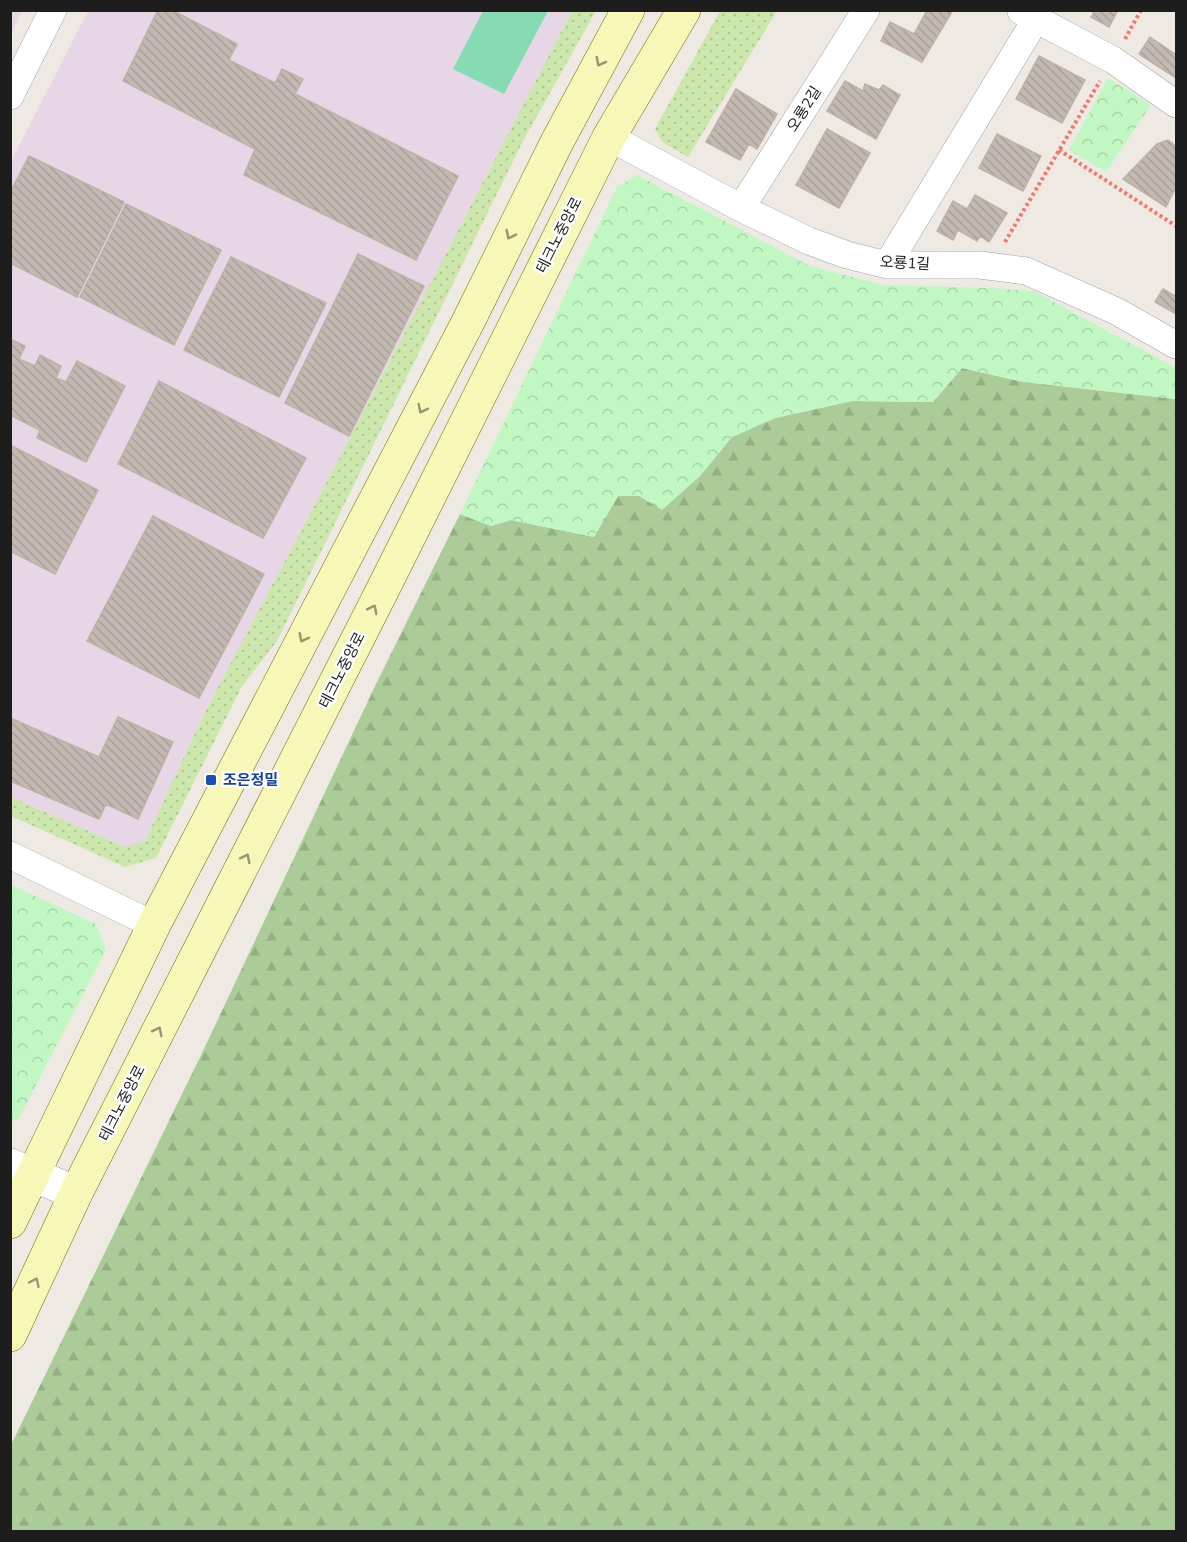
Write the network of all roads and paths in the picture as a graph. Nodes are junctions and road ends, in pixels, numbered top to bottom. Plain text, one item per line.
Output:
1 (53, 10) edge
2 (628, 10) edge
3 (684, 10) edge
4 (866, 10) edge
5 (1028, 15) edge
6 (1113, 60) junction
7 (10, 96) edge
8 (1176, 104) edge
9 (609, 136) junction
10 (1058, 150) junction
11 (741, 208) junction
12 (1176, 226) edge
13 (888, 265) junction
14 (991, 266) junction
15 (1176, 345) edge
16 (10, 855) edge
17 (154, 925) junction
18 (22, 1170) edge
19 (76, 1193) junction
20 (10, 1222) edge
21 (10, 1335) edge

1 - 7 street
2 -> 17 main road
3 - 9 main road, 테크노중앙로
4 - 11 street, 오룡2길
5 - 6 street
5 - 13 street
6 - 8 street
6 - 10 path
9 - 11 street, 오룡1길
19 -> 9 main road, 테크노중앙로
10 - 12 path
10 - 14 path
11 - 13 street, 오룡1길
13 - 14 street, 오룡1길
14 - 15 street, 오룡1길
16 - 17 street
17 - 18 main road
18 - 19 street
18 - 20 main road
21 -> 19 main road, 테크노중앙로

